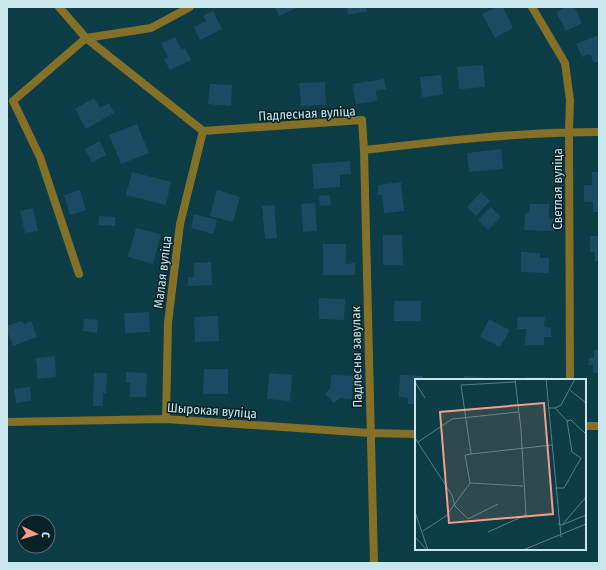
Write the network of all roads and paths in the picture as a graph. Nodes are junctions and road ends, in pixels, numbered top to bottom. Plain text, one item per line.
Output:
1 (59, 7) edge
2 (190, 7) edge
3 (532, 7) edge
4 (86, 38) junction
5 (203, 131) junction
6 (568, 132) junction
7 (599, 132) edge
8 (364, 150) junction
9 (79, 274) dead end
10 (570, 379) edge
11 (166, 419) junction
12 (7, 422) edge
13 (586, 426) edge
14 (599, 426) edge
15 (370, 433) junction
16 (415, 434) edge
17 (374, 563) edge

1 - 4 street
2 - 4 street
3 - 6 street, Светлая вуліца
4 - 5 street
4 - 9 street
5 - 8 street, Падлесная вуліца
5 - 11 street, Малая вуліца
6 - 7 street
6 - 8 street
6 - 10 street, Светлая вуліца
8 - 15 street, Падлесны завулак
11 - 12 street, Шырокая вуліца
11 - 15 street, Шырокая вуліца
13 - 14 street
15 - 16 street, Шырокая вуліца
15 - 17 street, Падлесны завулак

